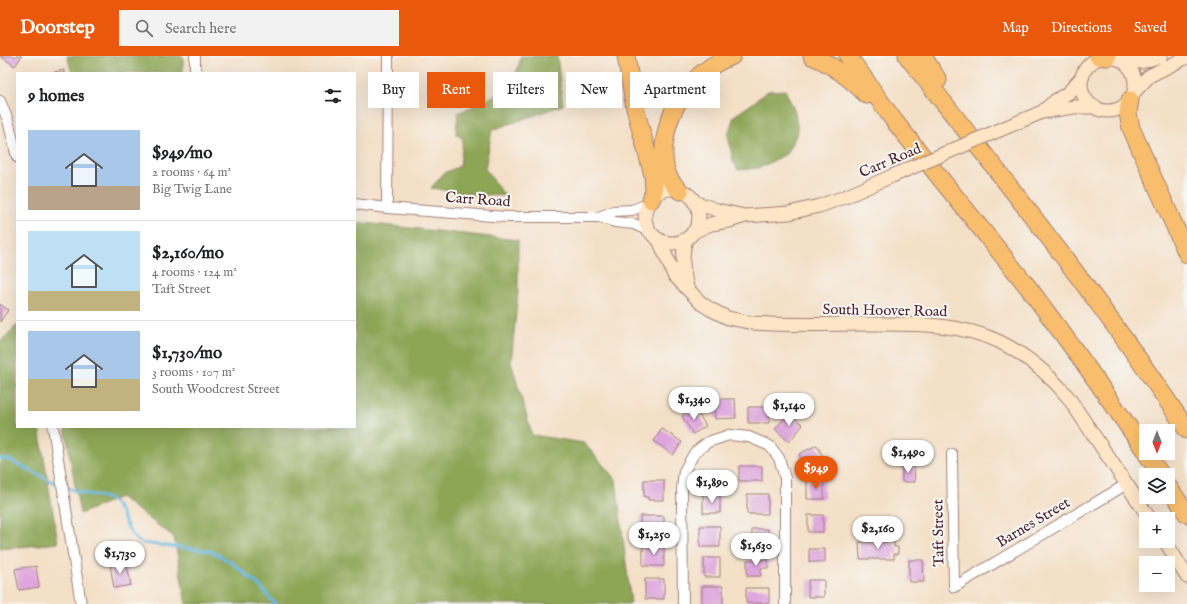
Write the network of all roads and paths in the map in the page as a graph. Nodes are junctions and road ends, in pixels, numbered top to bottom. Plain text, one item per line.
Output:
1 (194, 56) edge
2 (388, 56) edge
3 (626, 56) edge
4 (732, 56) edge
5 (812, 56) edge
6 (848, 56) edge
7 (907, 56) edge
8 (923, 56) edge
9 (1160, 56) edge
10 (1187, 57) edge
11 (1109, 58) edge
12 (194, 72) edge
13 (1083, 76) junction
14 (1132, 96) junction
15 (0, 101) edge
16 (1096, 107) junction
17 (1042, 112) junction
18 (895, 122) junction
19 (970, 136) junction
20 (16, 153) edge
21 (680, 191) junction
22 (649, 202) junction
23 (694, 202) junction
24 (356, 204) edge
25 (387, 208) junction
26 (745, 216) junction
27 (599, 217) junction
28 (649, 231) junction
29 (690, 236) junction
30 (660, 240) junction
31 (1187, 254) edge
32 (687, 287) junction
33 (54, 428) edge
34 (1187, 430) edge
35 (1139, 443) edge
36 (952, 454) dead end
37 (1127, 484) junction
38 (1175, 496) edge
39 (1145, 512) edge
40 (1187, 514) edge
41 (1169, 548) edge
42 (1187, 577) edge
43 (954, 587) joint
44 (81, 604) edge
45 (683, 604) edge
46 (785, 604) edge

1 - 12 street
2 - 25 street
3 - 22 highway
4 - 21 highway
5 - 18 highway
6 - 18 highway
7 - 19 highway
8 - 19 highway
9 - 11 street
10 - 14 street
11 - 13 street
11 - 14 street
13 - 16 street
13 - 17 street, Carr Road
14 - 16 street
14 - 31 highway
15 - 20 street
16 - 17 street, Carr Road
17 - 26 street, Carr Road, bridge
18 - 35 highway
19 - 34 highway
21 - 22 street
21 - 23 street
22 - 27 street, Carr Road
22 - 28 street
23 - 26 street, Carr Road
23 - 29 street
24 - 25 street, Carr Road
25 - 27 street, Carr Road
26 - 29 street, Carr Road
27 - 28 street, Carr Road
28 - 30 street
29 - 30 street
29 - 32 street, South Hoover Road
30 - 32 street, South Hoover Road
32 - 37 street, South Hoover Road
33 - 44 street
36 - 43 street, Taft Street
37 - 39 street, South Hoover Road
37 - 43 street, Barnes Street
38 - 40 highway
41 - 42 street
45 - 46 street

